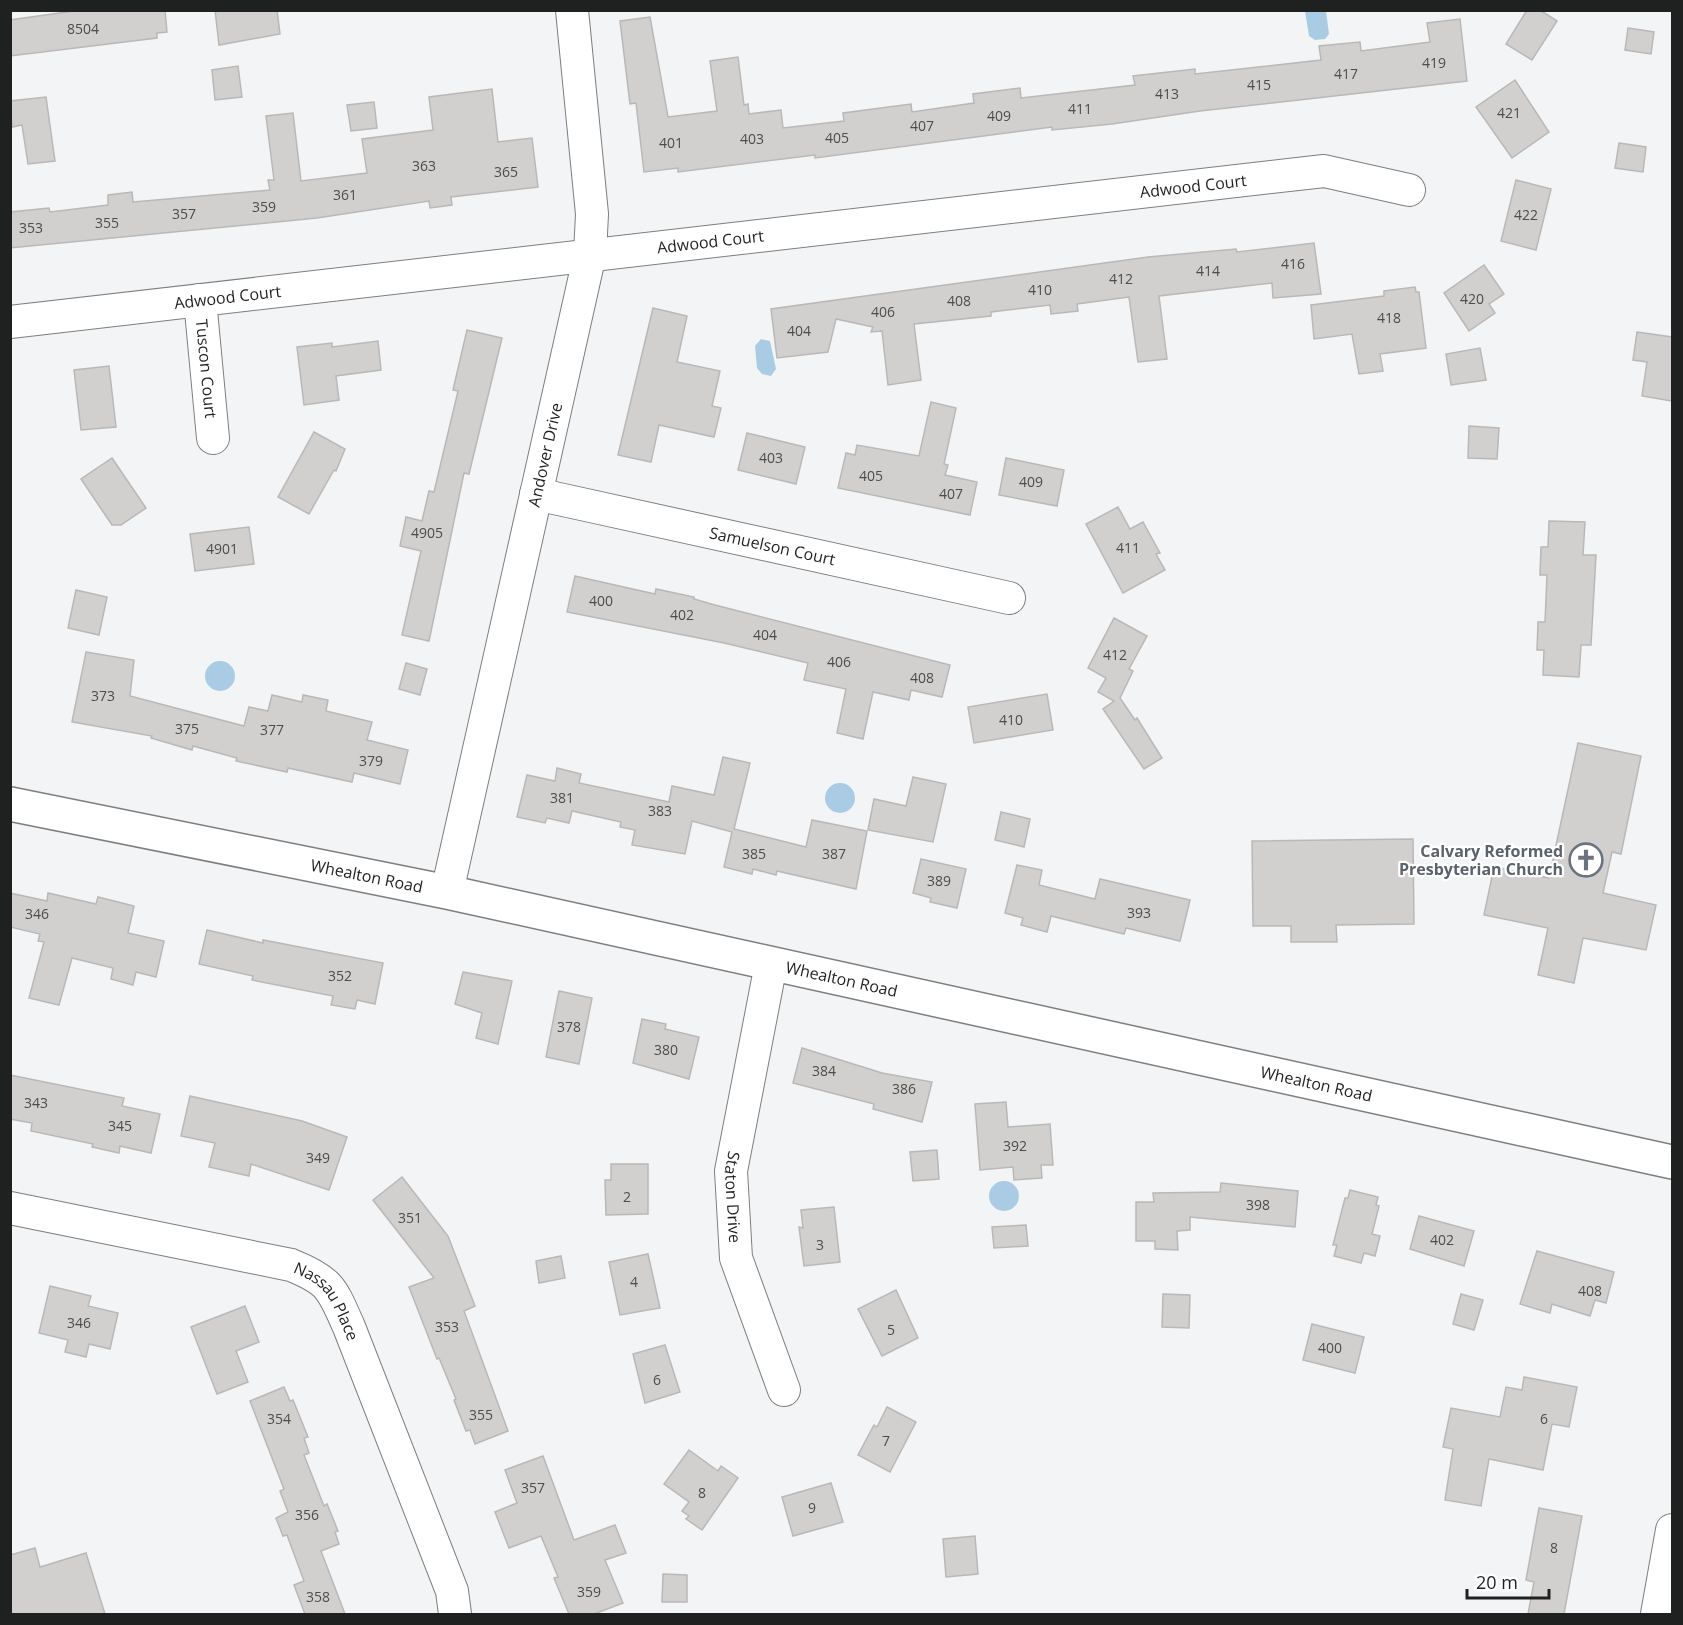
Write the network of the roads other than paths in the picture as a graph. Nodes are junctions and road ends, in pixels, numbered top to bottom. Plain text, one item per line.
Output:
1 (572, 10) edge
2 (1409, 190) dead end
3 (590, 254) junction
4 (200, 300) junction
5 (10, 322) edge
6 (213, 438) dead end
7 (536, 494) junction
8 (1009, 597) dead end
9 (10, 804) edge
10 (447, 892) junction
11 (771, 964) junction
12 (1672, 1162) edge
13 (10, 1208) edge
14 (784, 1390) dead end
15 (1672, 1530) edge
16 (455, 1614) edge
17 (1657, 1614) edge

1 - 3 street, Andover Drive
2 - 3 street, Adwood Court
3 - 4 street, Adwood Court
3 - 7 street, Andover Drive
4 - 5 street, Adwood Court
4 - 6 street, Tuscon Court
7 - 8 street, Samuelson Court
7 - 10 street, Andover Drive
9 - 10 street, Whealton Road
10 - 11 street, Whealton Road
11 - 12 street, Whealton Road
11 - 14 street, Staton Drive
13 - 16 street, Nassau Place
15 - 17 street

